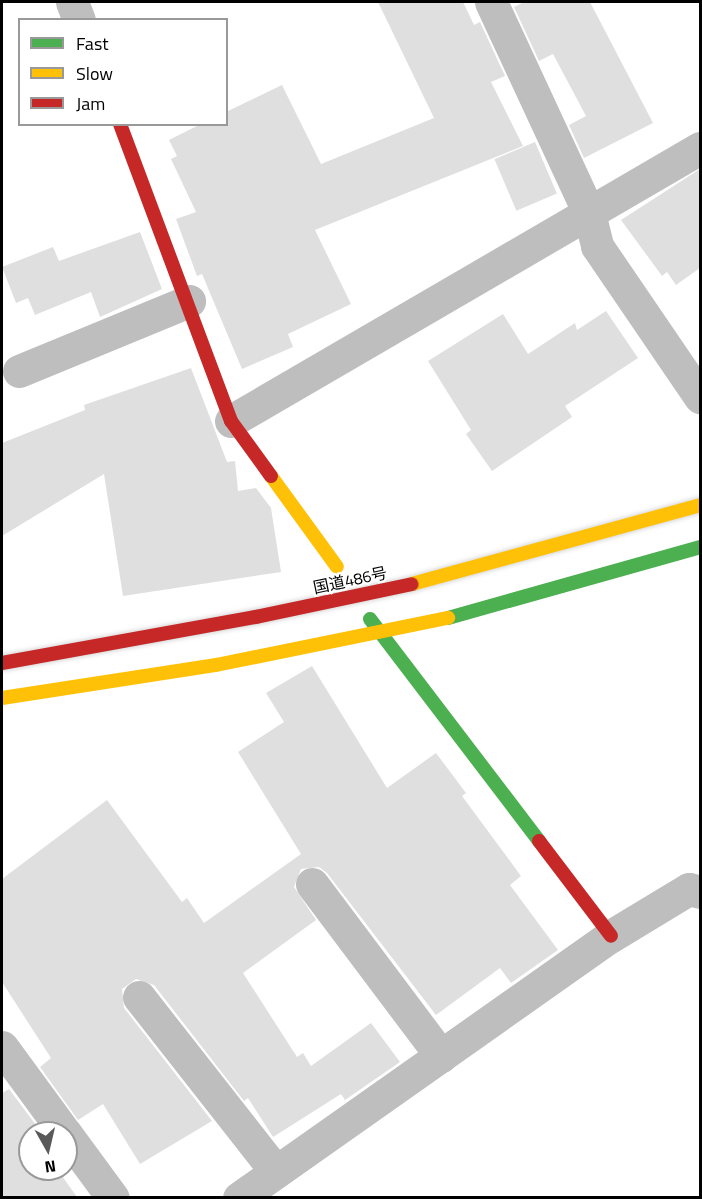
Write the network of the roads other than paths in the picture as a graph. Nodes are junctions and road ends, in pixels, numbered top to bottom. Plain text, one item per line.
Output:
1 (72, 2) edge
2 (491, 2) edge
3 (79, 18) edge
4 (121, 126) edge
5 (700, 148) edge
6 (590, 213) junction
7 (189, 301) junction
8 (19, 371) dead end
9 (700, 397) edge
10 (231, 421) junction
11 (700, 505) edge
12 (700, 547) edge
13 (337, 567) dead end
14 (370, 619) dead end
15 (381, 633) junction
16 (2, 663) edge
17 (2, 698) edge
18 (312, 884) dead end
19 (700, 892) edge
20 (611, 936) junction
21 (139, 997) dead end
22 (2, 1047) edge
23 (441, 1056) junction
24 (57, 1121) edge
25 (78, 1149) edge
26 (276, 1172) junction
27 (113, 1197) edge
28 (239, 1197) edge

1 - 3 street
2 - 6 street
4 - 7 main road
5 - 6 street
6 - 9 street
6 - 10 street
7 - 8 street
7 - 10 main road
10 - 13 main road
11 - 16 main road, 国道486号, bridge
12 - 15 main road
14 - 15 main road
15 - 17 main road
15 - 20 main road
18 - 23 street
19 - 20 street
20 - 23 street
21 - 26 street
22 - 24 street
23 - 26 street
25 - 27 street
26 - 28 street

